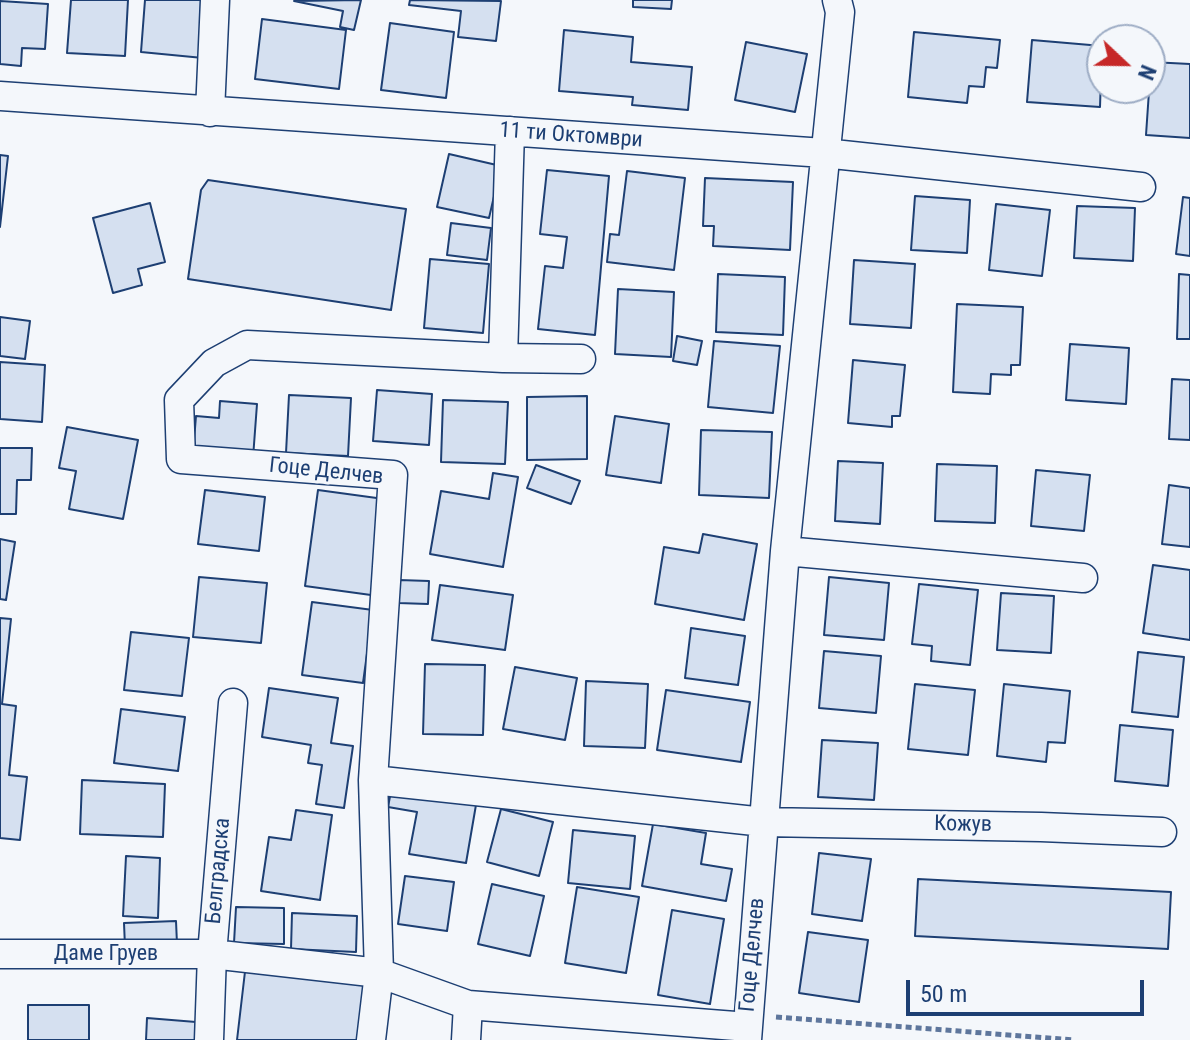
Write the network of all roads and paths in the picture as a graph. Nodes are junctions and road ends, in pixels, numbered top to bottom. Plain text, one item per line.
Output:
1 (215, 0) edge
2 (837, 0) edge
3 (0, 96) edge
4 (210, 112) junction
5 (510, 131) junction
6 (824, 153) junction
7 (1141, 187) dead end
8 (503, 358) junction
9 (581, 359) dead end
10 (785, 551) junction
11 (1083, 578) dead end
12 (233, 703) dead end
13 (373, 780) junction
14 (764, 822) junction
15 (1162, 832) dead end
16 (0, 954) edge
17 (212, 954) junction
18 (379, 973) junction
19 (468, 1005) junction
20 (748, 1027) edge
21 (209, 1040) edge
22 (371, 1040) edge
23 (466, 1040) edge
24 (1074, 1040) edge

1 - 4 street
2 - 6 street, Гоце Делчев
3 - 4 street, 11 ти Октомври
4 - 5 street, 11 ти Октомври
5 - 6 street, 11 ти Октомври
5 - 8 street
6 - 7 street, 11 ти Октомври
6 - 10 street, Гоце Делчев
8 - 9 street, Гоце Делчев
8 - 13 street, Гоце Делчев
10 - 11 street
10 - 14 street, Гоце Делчев
12 - 17 street, Белградска
13 - 14 street, Кожув
13 - 18 street, Гоце Делчев
14 - 15 street, Кожув
14 - 20 street, Гоце Делчев
16 - 17 street, Даме Груев
17 - 18 street, Даме Груев
17 - 21 street, Белградска
18 - 19 street, Даме Груев
18 - 22 street, Гоце Делчев
19 - 20 street, Даме Груев
19 - 23 street
20 - 24 path

